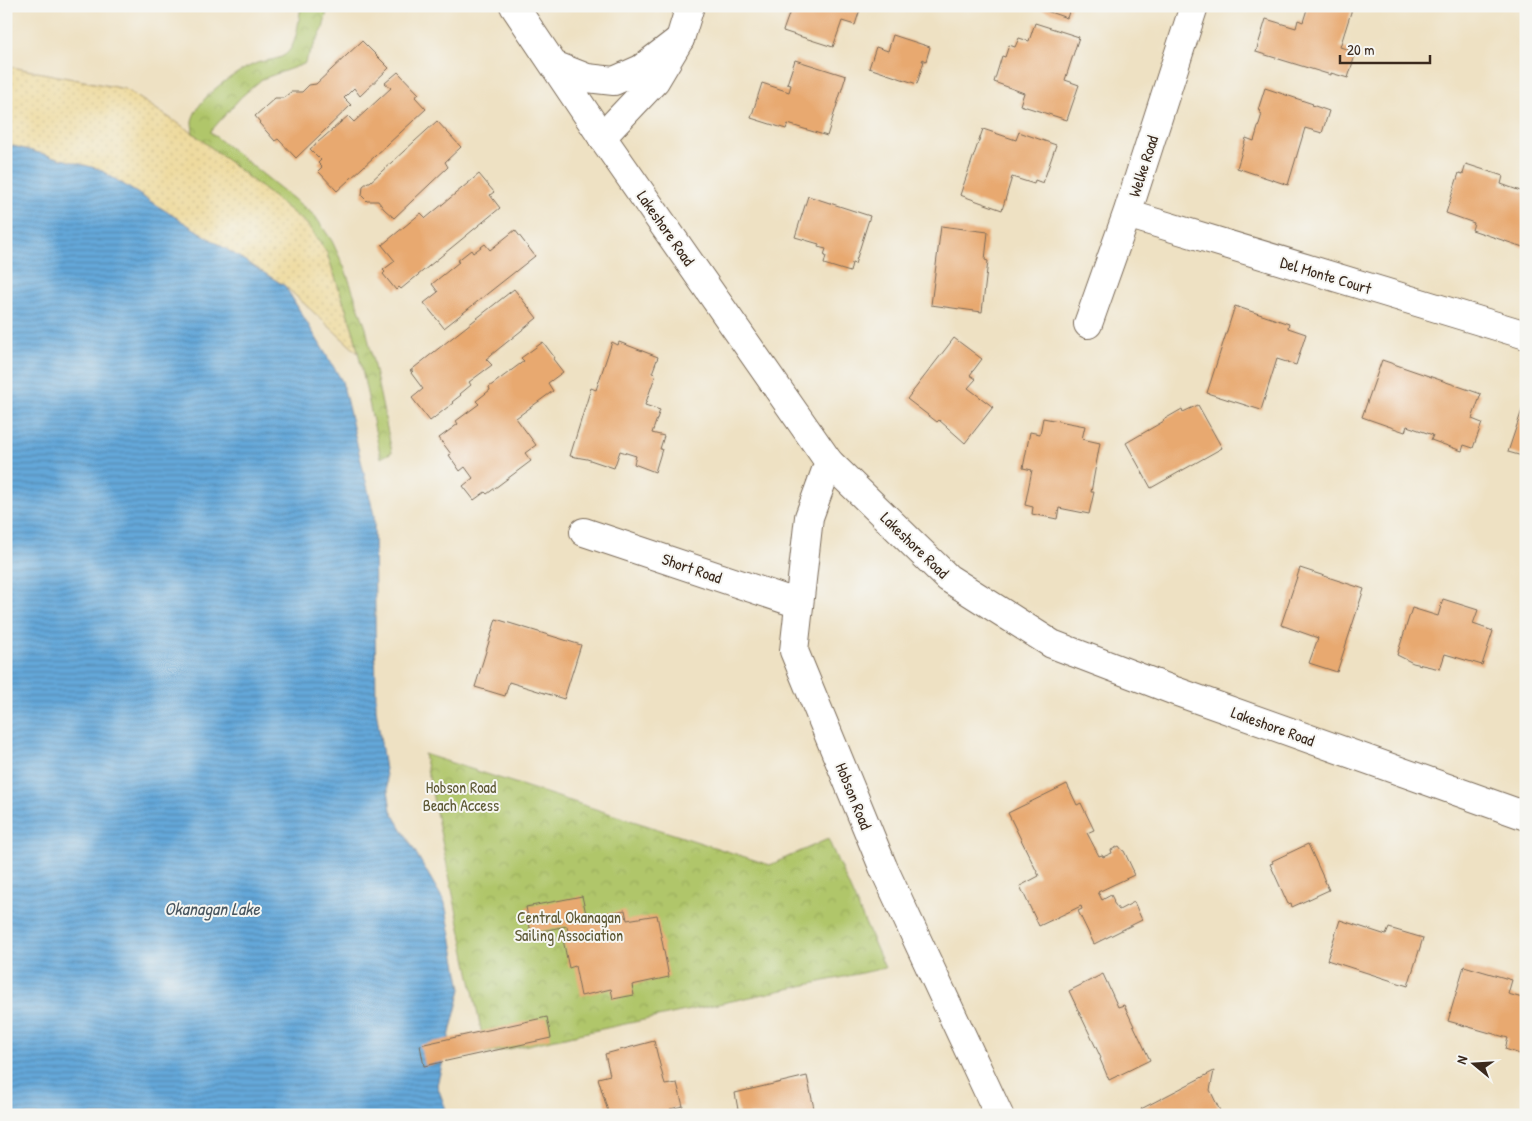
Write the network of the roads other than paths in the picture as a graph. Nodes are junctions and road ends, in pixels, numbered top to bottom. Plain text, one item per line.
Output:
1 (514, 6) edge
2 (690, 6) edge
3 (1194, 6) edge
4 (680, 39) junction
5 (554, 64) junction
6 (602, 136) junction
7 (1127, 214) junction
8 (1088, 324) dead end
9 (1526, 336) edge
10 (829, 462) junction
11 (584, 532) dead end
12 (800, 604) junction
13 (1526, 816) edge
14 (999, 1115) edge

1 - 5 street, Lakeshore Road
2 - 4 street
3 - 7 street, Welke Road
4 - 5 street
4 - 6 street
5 - 6 street, Lakeshore Road
6 - 10 street, Lakeshore Road
7 - 8 street, Welke Road
7 - 9 street, Del Monte Court
10 - 12 street, Hobson Road
10 - 13 street, Lakeshore Road
11 - 12 street, Short Road
12 - 14 street, Hobson Road

